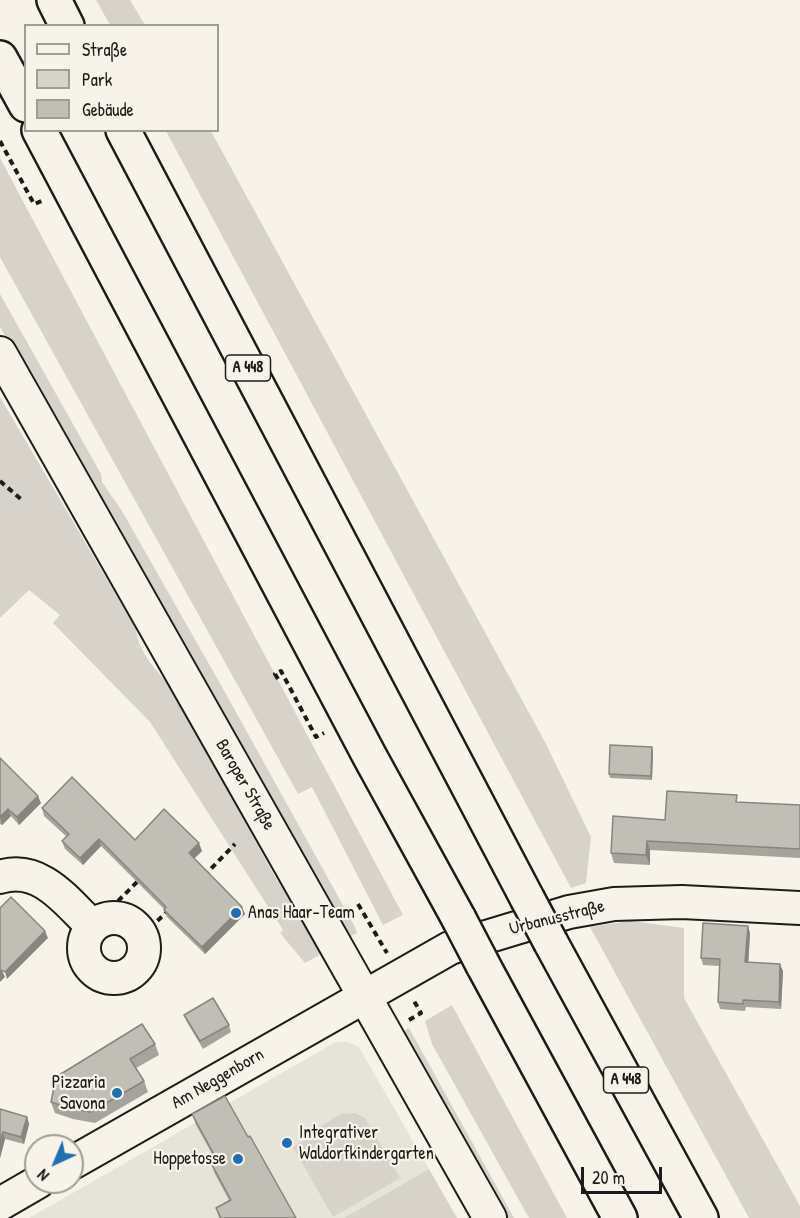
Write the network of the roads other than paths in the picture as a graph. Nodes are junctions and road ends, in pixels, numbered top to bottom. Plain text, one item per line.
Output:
1 (54, 0) edge
2 (66, 24) edge
3 (0, 58) edge
4 (24, 101) edge
5 (40, 132) edge
6 (124, 132) edge
7 (0, 353) edge
8 (0, 877) edge
9 (800, 908) edge
10 (104, 922) junction
11 (364, 996) junction
12 (84, 1156) edge
13 (24, 1190) edge
14 (0, 1204) edge
15 (490, 1218) edge
16 (620, 1218) edge
17 (701, 1218) edge

1 - 2 highway
3 - 4 highway
5 - 16 highway, bridge
6 - 17 highway, A 448, bridge
7 - 11 street, Baroper Straße
8 - 10 street
9 - 11 street, Urbanusstraße
10 - 10 street
11 - 12 street, Am Neggenborn
11 - 15 street, Baroper Straße
13 - 14 street

